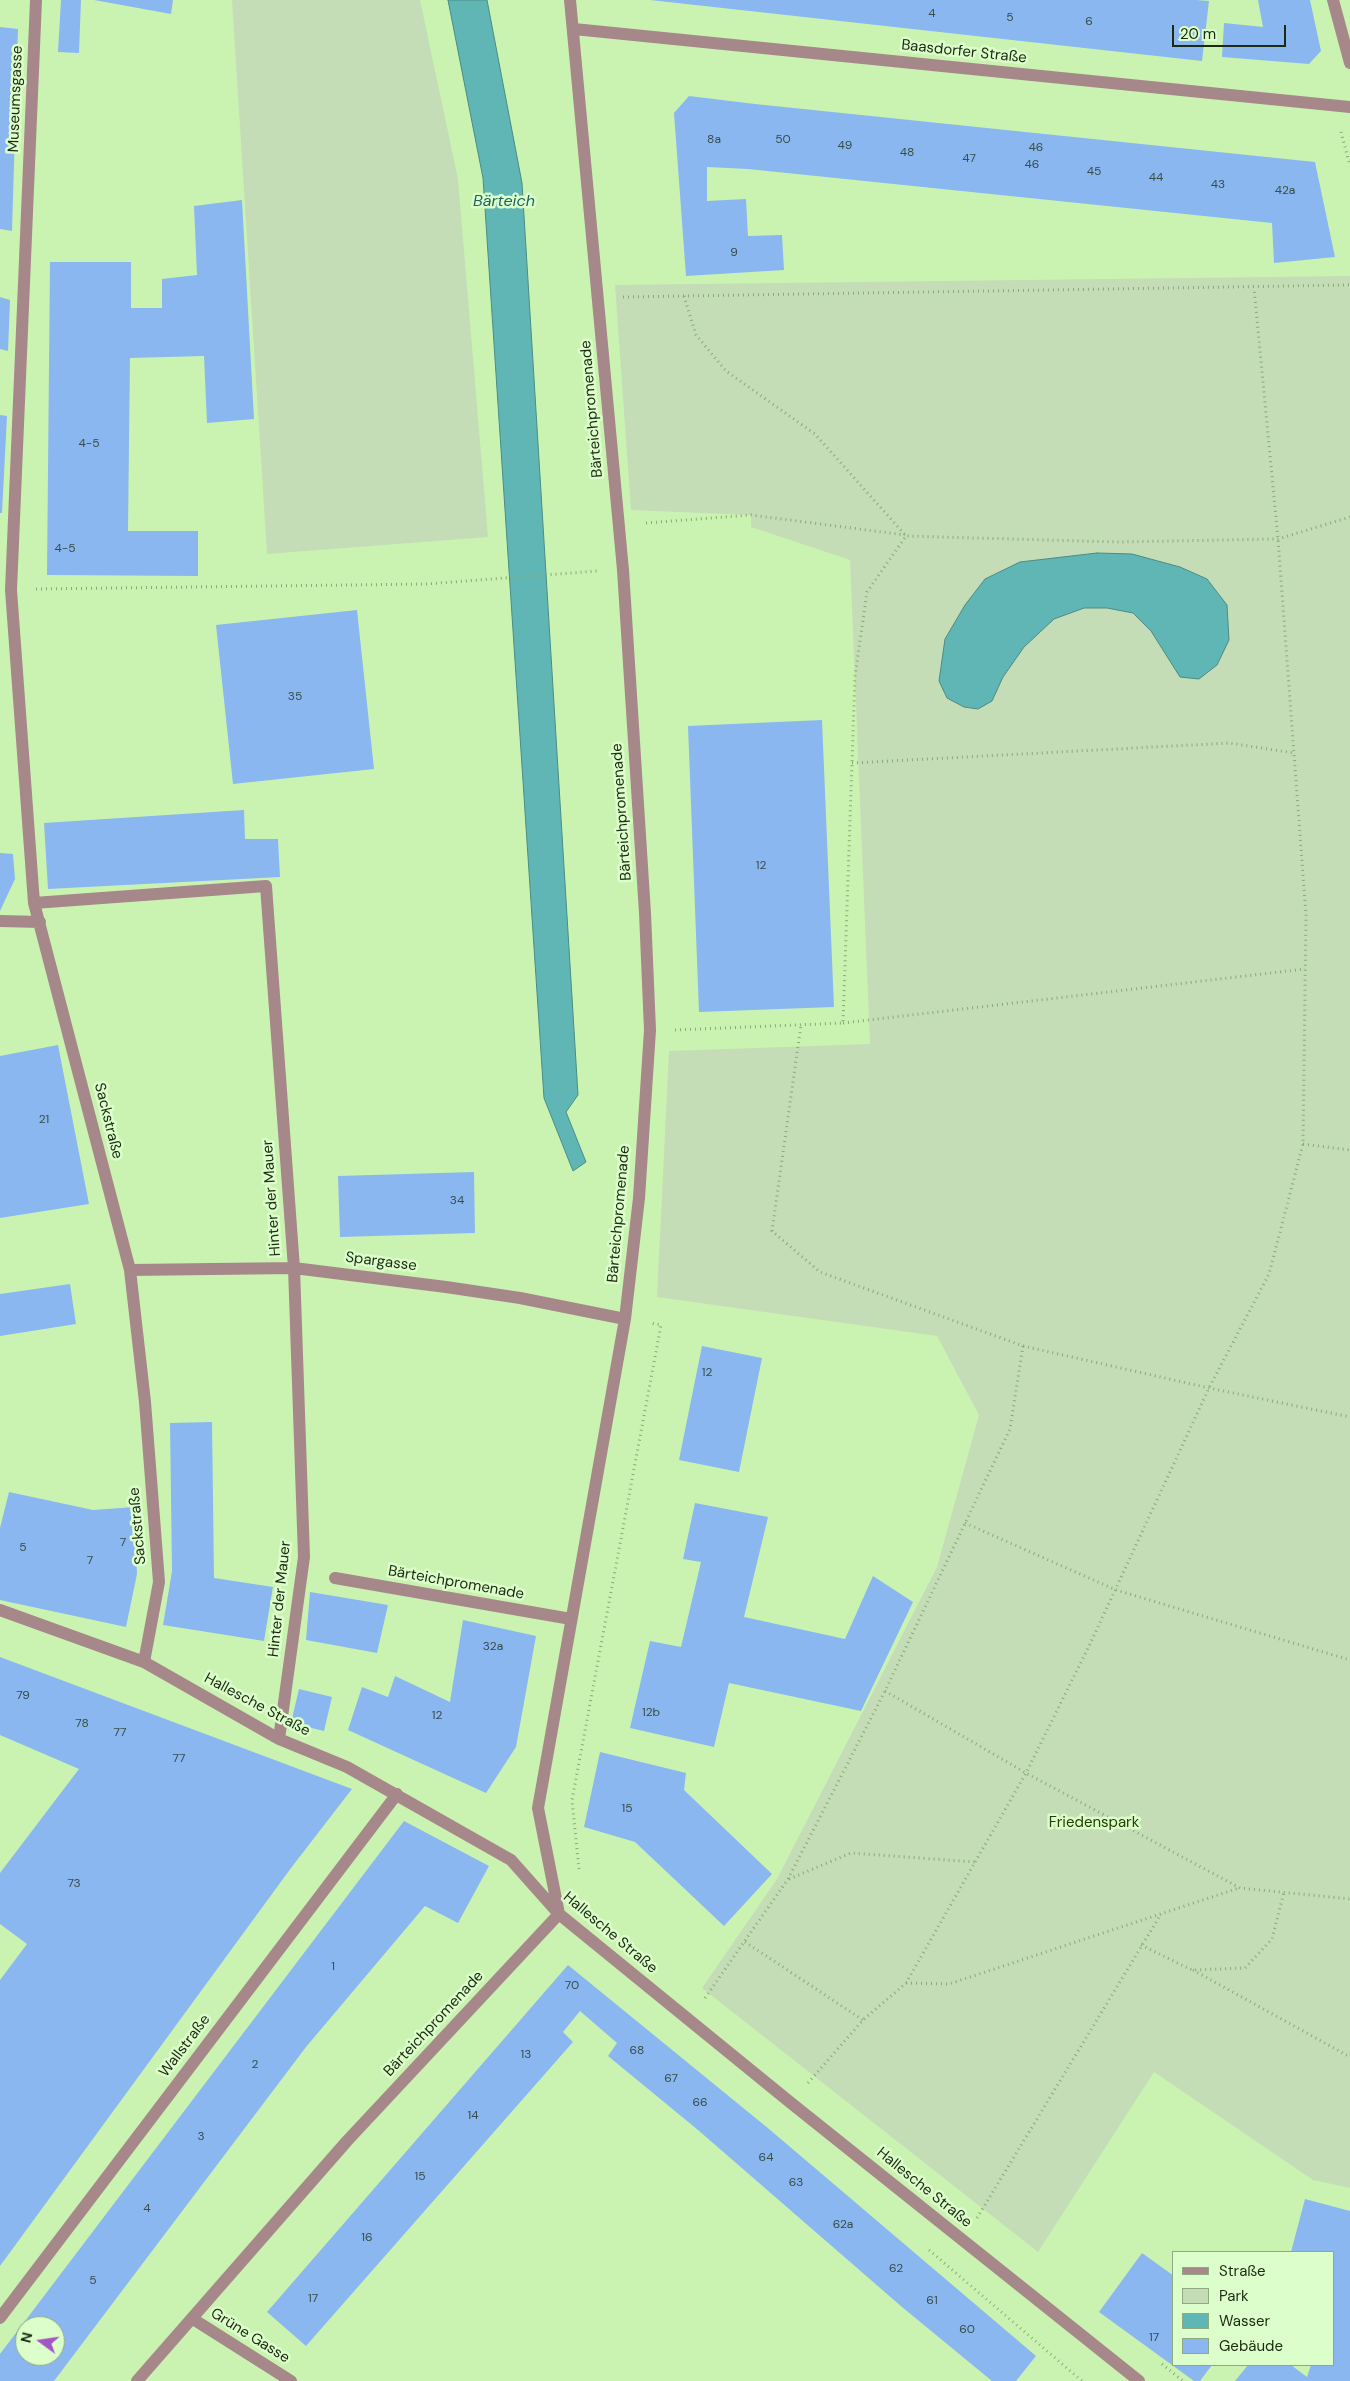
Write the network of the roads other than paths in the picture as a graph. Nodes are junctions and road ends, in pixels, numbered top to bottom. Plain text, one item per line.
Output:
1 (36, 0) edge
2 (570, 0) edge
3 (1332, 0) edge
4 (574, 30) junction
5 (1350, 63) edge
6 (1350, 107) edge
7 (5, 589) edge
8 (34, 903) junction
9 (0, 921) edge
10 (40, 922) junction
11 (294, 1268) junction
12 (130, 1270) junction
13 (624, 1319) junction
14 (335, 1578) dead end
15 (0, 1610) edge
16 (571, 1619) junction
17 (144, 1662) junction
18 (279, 1738) junction
19 (397, 1794) junction
20 (559, 1914) junction
21 (0, 2318) edge
22 (193, 2320) junction
23 (137, 2381) edge
24 (291, 2381) edge
25 (1139, 2381) edge

1 - 7 street, Museumsgasse
2 - 4 street, Bärteichpromenade
3 - 5 street
4 - 6 street, Baasdorfer Straße
4 - 13 street, Bärteichpromenade
7 - 8 street, Sackstraße
8 - 10 street, Sackstraße
8 - 11 street, Hinter der Mauer
9 - 10 street
10 - 12 street, Sackstraße
11 - 12 street, Spargasse
11 - 13 street, Spargasse
11 - 18 street, Hinter der Mauer
12 - 17 street, Sackstraße
13 - 16 street, Bärteichpromenade
14 - 16 street, Bärteichpromenade
15 - 17 street, Hallesche Straße
16 - 20 street, Bärteichpromenade
17 - 18 street, Hallesche Straße
18 - 19 street, Hallesche Straße
19 - 20 street, Hallesche Straße
19 - 21 street, Wallstraße
20 - 22 street, Bärteichpromenade
20 - 25 street, Hallesche Straße
22 - 23 street, Bärteichpromenade
22 - 24 street, Grüne Gasse

